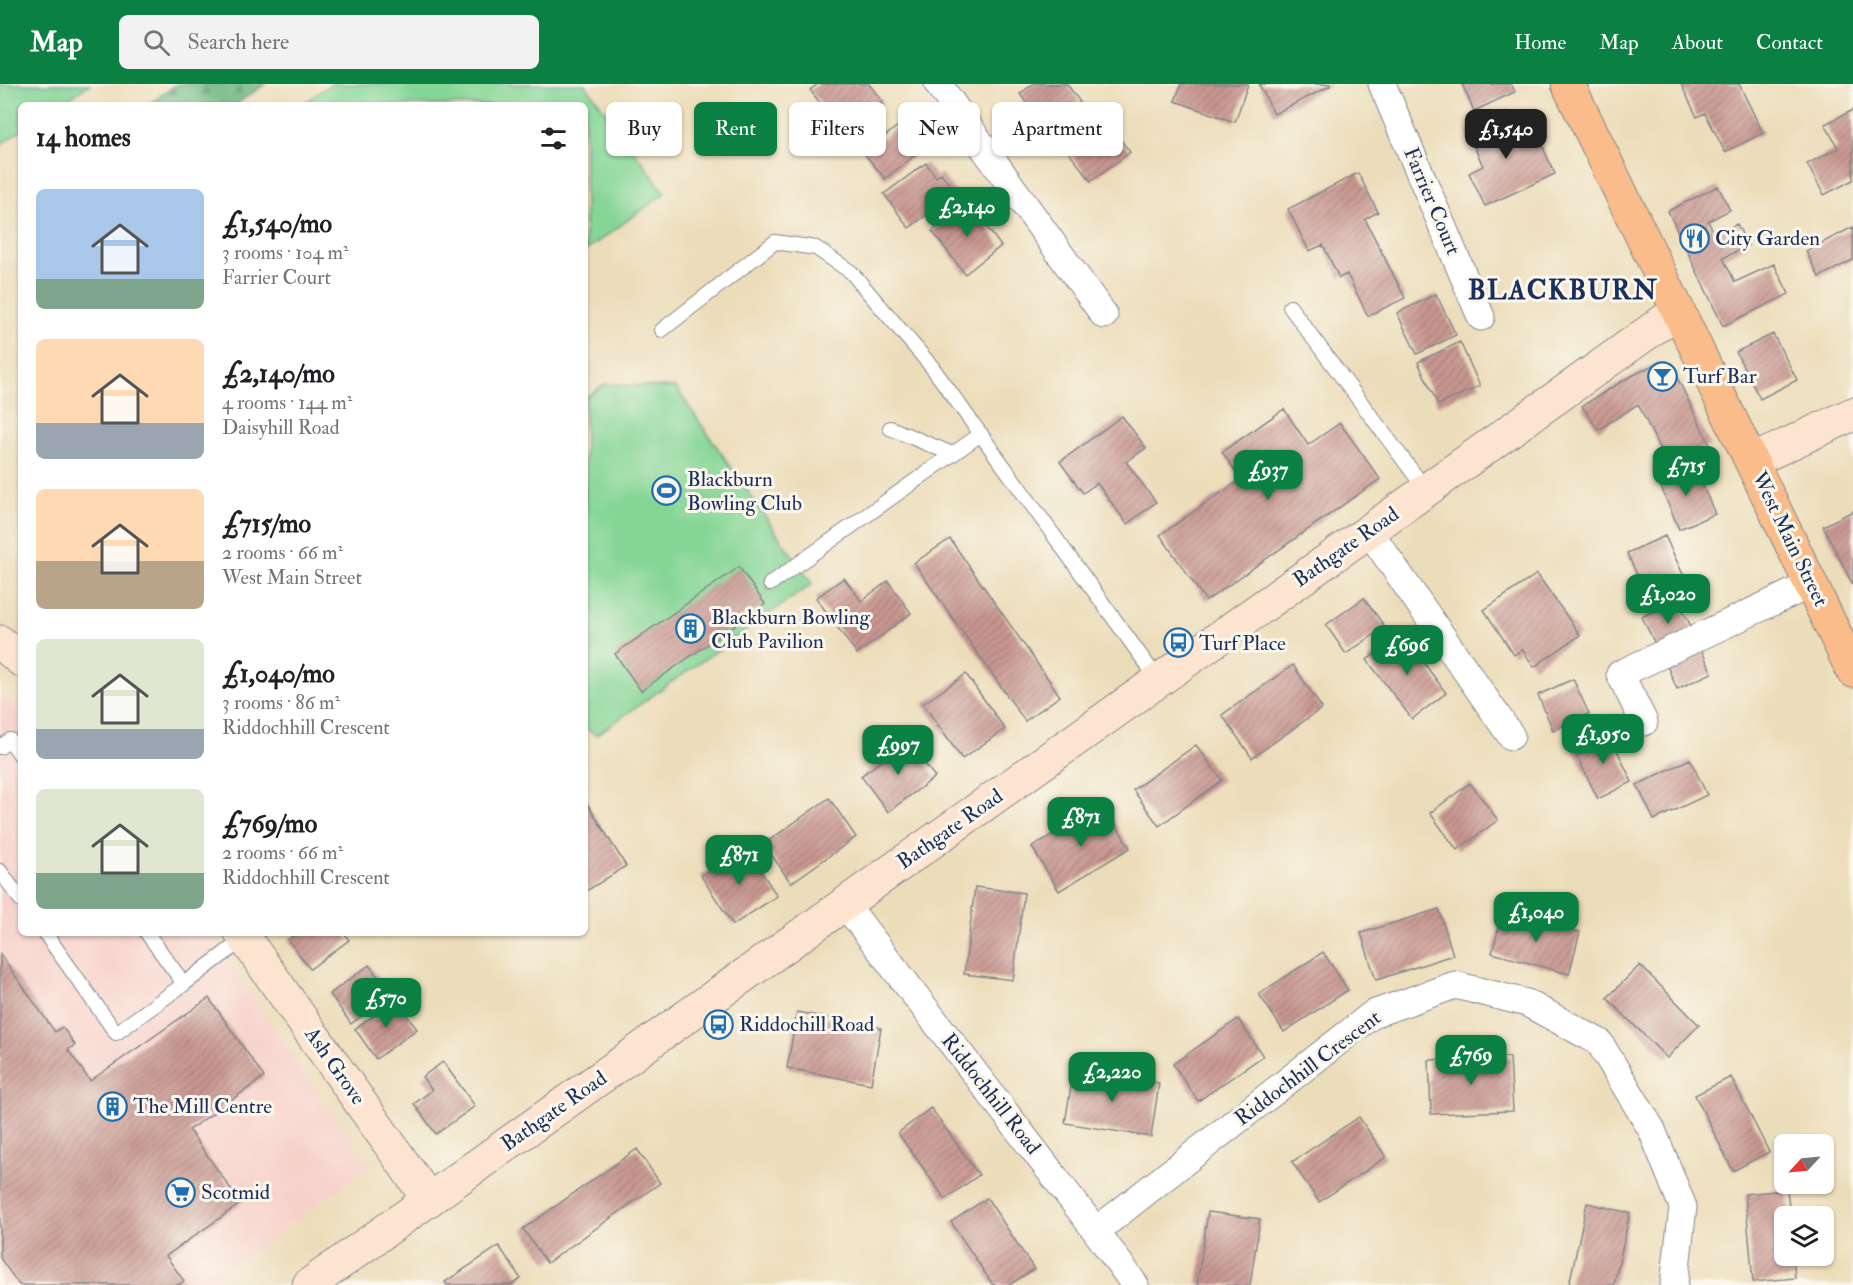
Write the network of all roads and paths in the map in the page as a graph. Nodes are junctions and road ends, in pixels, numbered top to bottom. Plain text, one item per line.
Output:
1 (938, 84) edge
2 (1382, 84) edge
3 (1568, 84) edge
4 (1290, 307) dead end
5 (1678, 311) junction
6 (1104, 315) dead end
7 (1481, 317) dead end
8 (662, 330) dead end
9 (1853, 414) edge
10 (890, 428) dead end
11 (981, 434) junction
12 (952, 454) junction
13 (1752, 461) junction
14 (1426, 490) junction
15 (1369, 531) junction
16 (770, 584) dead end
17 (1811, 584) junction
18 (0, 642) edge
19 (18, 657) edge
20 (1853, 671) edge
21 (1159, 681) junction
22 (1644, 722) dead end
23 (1511, 736) dead end
24 (0, 747) edge
25 (18, 752) edge
26 (0, 871) edge
27 (18, 896) edge
28 (845, 904) junction
29 (47, 936) edge
30 (149, 936) edge
31 (242, 936) edge
32 (244, 936) edge
33 (184, 984) junction
34 (429, 1200) junction
35 (1096, 1231) junction
36 (309, 1285) edge
37 (1135, 1285) edge
38 (1674, 1285) edge

1 - 6 street
2 - 7 street, Farrier Court
3 - 5 main road, West Main Street
4 - 14 lane
5 - 13 main road, West Main Street
5 - 14 main road, Bathgate Road
8 - 11 lane
9 - 13 main road
10 - 12 lane
11 - 12 lane
11 - 21 lane
12 - 16 lane
13 - 17 main road, West Main Street
14 - 15 main road, Bathgate Road
15 - 21 main road, Bathgate Road
15 - 23 street
17 - 20 main road, West Main Street
17 - 22 street
18 - 19 main road
21 - 28 main road, Bathgate Road
24 - 25 lane
26 - 27 lane
28 - 34 main road, Bathgate Road
28 - 35 street, Riddochhill Road
29 - 33 lane
30 - 33 lane
31 - 33 lane
32 - 34 main road, Ash Grove
34 - 36 main road, Bathgate Road
35 - 37 street, Riddochhill Road
35 - 38 street, Riddochhill Crescent

